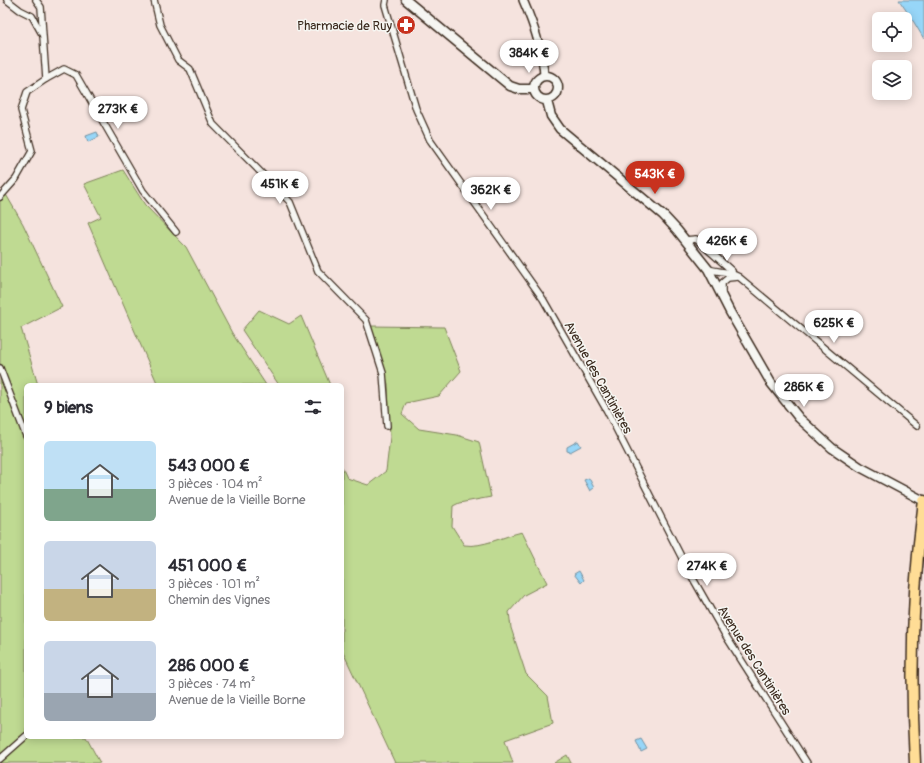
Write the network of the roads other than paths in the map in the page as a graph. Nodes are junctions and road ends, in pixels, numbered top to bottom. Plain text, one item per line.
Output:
1 (7, 0) edge
2 (36, 0) edge
3 (154, 0) edge
4 (386, 0) edge
5 (406, 0) edge
6 (523, 0) edge
7 (43, 35) junction
8 (544, 76) junction
9 (46, 79) junction
10 (533, 89) junction
11 (547, 101) junction
12 (0, 198) edge
13 (176, 232) dead end
14 (686, 240) junction
15 (708, 269) junction
16 (739, 277) junction
17 (722, 295) junction
18 (0, 368) edge
19 (388, 426) dead end
20 (917, 426) dead end
21 (24, 431) edge
22 (924, 501) edge
23 (24, 738) edge
24 (0, 759) edge
25 (807, 763) edge
26 (914, 763) edge

1 - 7 street
2 - 7 street
3 - 19 street
4 - 25 street, Avenue des Cantinières
5 - 10 main road
6 - 8 street
7 - 9 street
8 - 10 main road
8 - 11 main road
9 - 12 street
9 - 13 street
10 - 11 main road
11 - 14 main road
14 - 15 main road
14 - 16 street
15 - 16 street
15 - 17 main road
16 - 17 street
16 - 20 street
17 - 22 main road
18 - 21 street
22 - 26 highway
23 - 24 street

